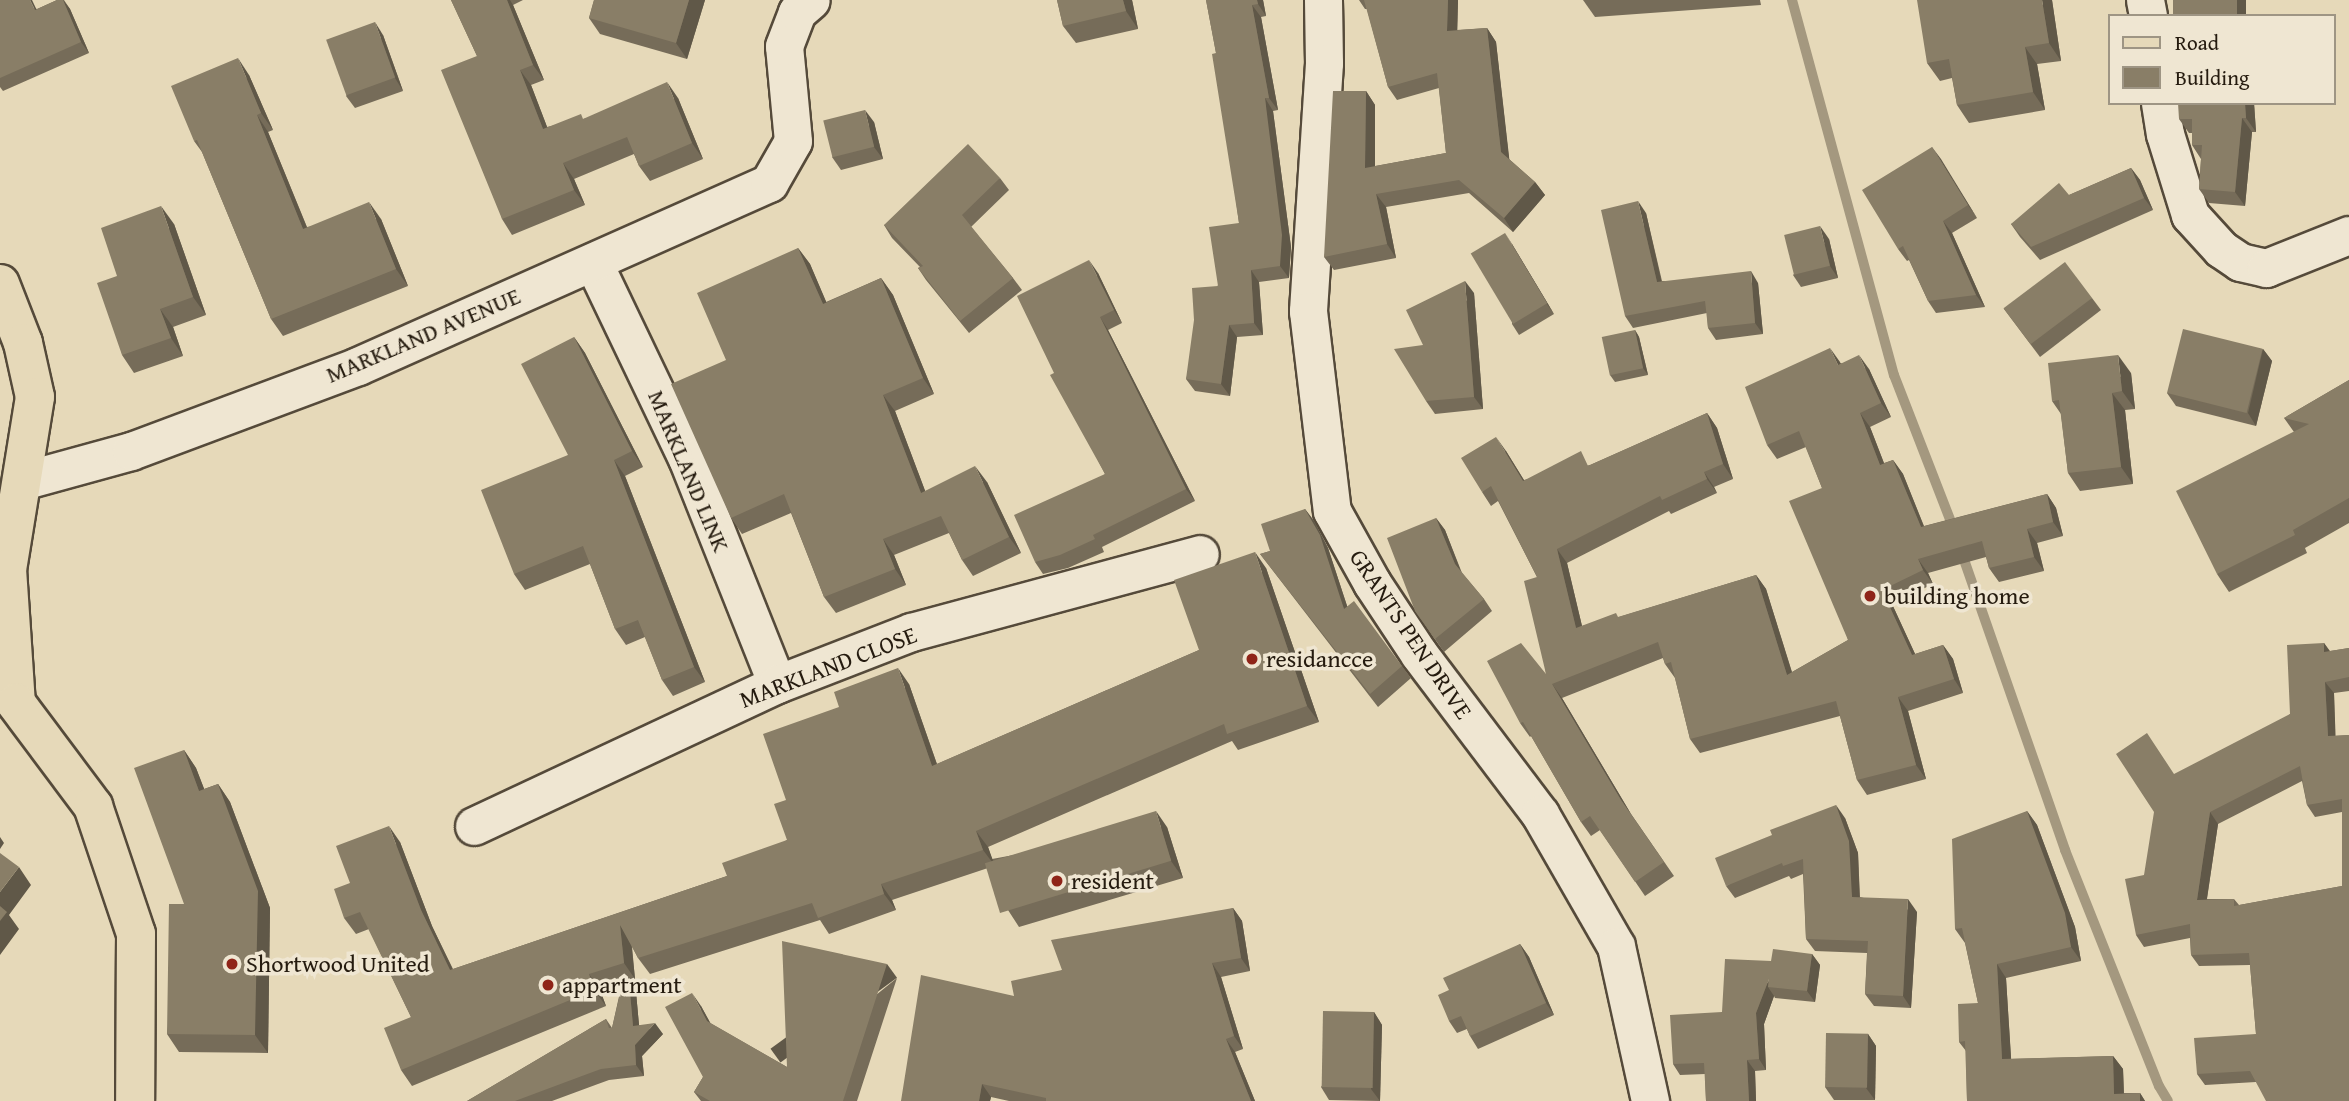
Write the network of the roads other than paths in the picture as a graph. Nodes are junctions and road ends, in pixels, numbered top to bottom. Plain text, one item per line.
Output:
1 (811, 0) edge
2 (1323, 0) edge
3 (2160, 105) edge
4 (2349, 234) edge
5 (593, 262) junction
6 (0, 284) edge
7 (22, 481) junction
8 (1200, 554) dead end
9 (777, 684) junction
10 (8, 701) edge
11 (474, 826) dead end
12 (135, 1101) edge
13 (1650, 1101) edge

1 - 5 street, MARKLAND AVENUE
2 - 13 street, GRANTS PEN DRIVE
3 - 4 street
5 - 7 street, MARKLAND AVENUE
5 - 9 street, MARKLAND LINK
6 - 7 main road
7 - 10 main road
8 - 9 street, MARKLAND CLOSE
9 - 11 street, MARKLAND CLOSE
10 - 12 main road

